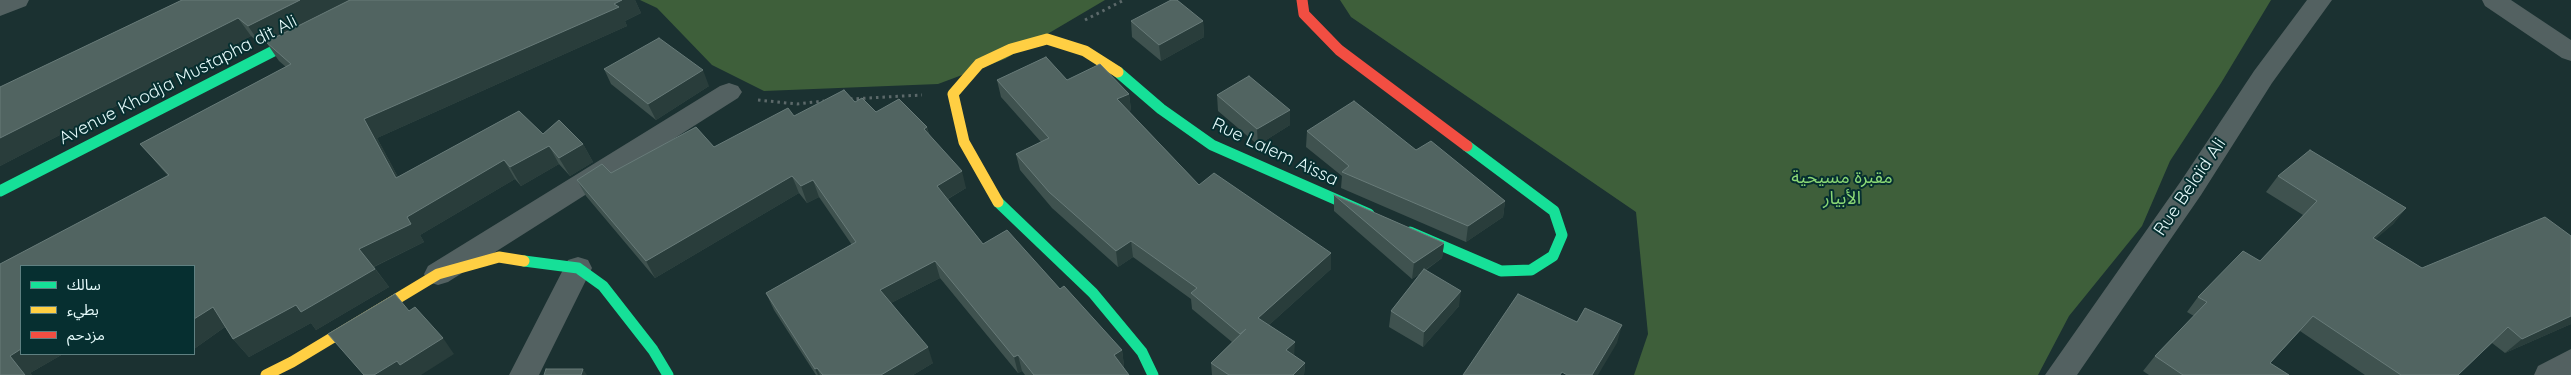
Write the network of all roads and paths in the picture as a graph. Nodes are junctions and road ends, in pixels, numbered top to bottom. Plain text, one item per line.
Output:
1 (17, 0) edge
2 (372, 0) edge
3 (1302, 0) edge
4 (2320, 0) edge
5 (2494, 0) edge
6 (0, 8) edge
7 (2571, 52) edge
8 (729, 92) joint
9 (953, 94) junction
10 (845, 100) edge
11 (826, 101) edge
12 (0, 192) edge
13 (1383, 220) edge
14 (1401, 228) edge
15 (578, 268) junction
16 (438, 274) junction
17 (2571, 362) edge
18 (266, 375) edge
19 (524, 375) edge
20 (668, 375) edge
21 (1153, 375) edge
22 (2060, 375) edge
23 (2549, 375) edge

1 - 6 street
2 - 12 street, Avenue Khodja Mustapha dit Ali
3 - 14 street
4 - 22 street, Rue Belaïd Ali
5 - 7 street
8 - 11 path
8 - 16 street
9 - 10 path
9 - 13 street, Rue Lalem Aïssa
9 - 21 street
15 - 16 street
15 - 19 street
15 - 20 street
16 - 18 street
17 - 23 street

